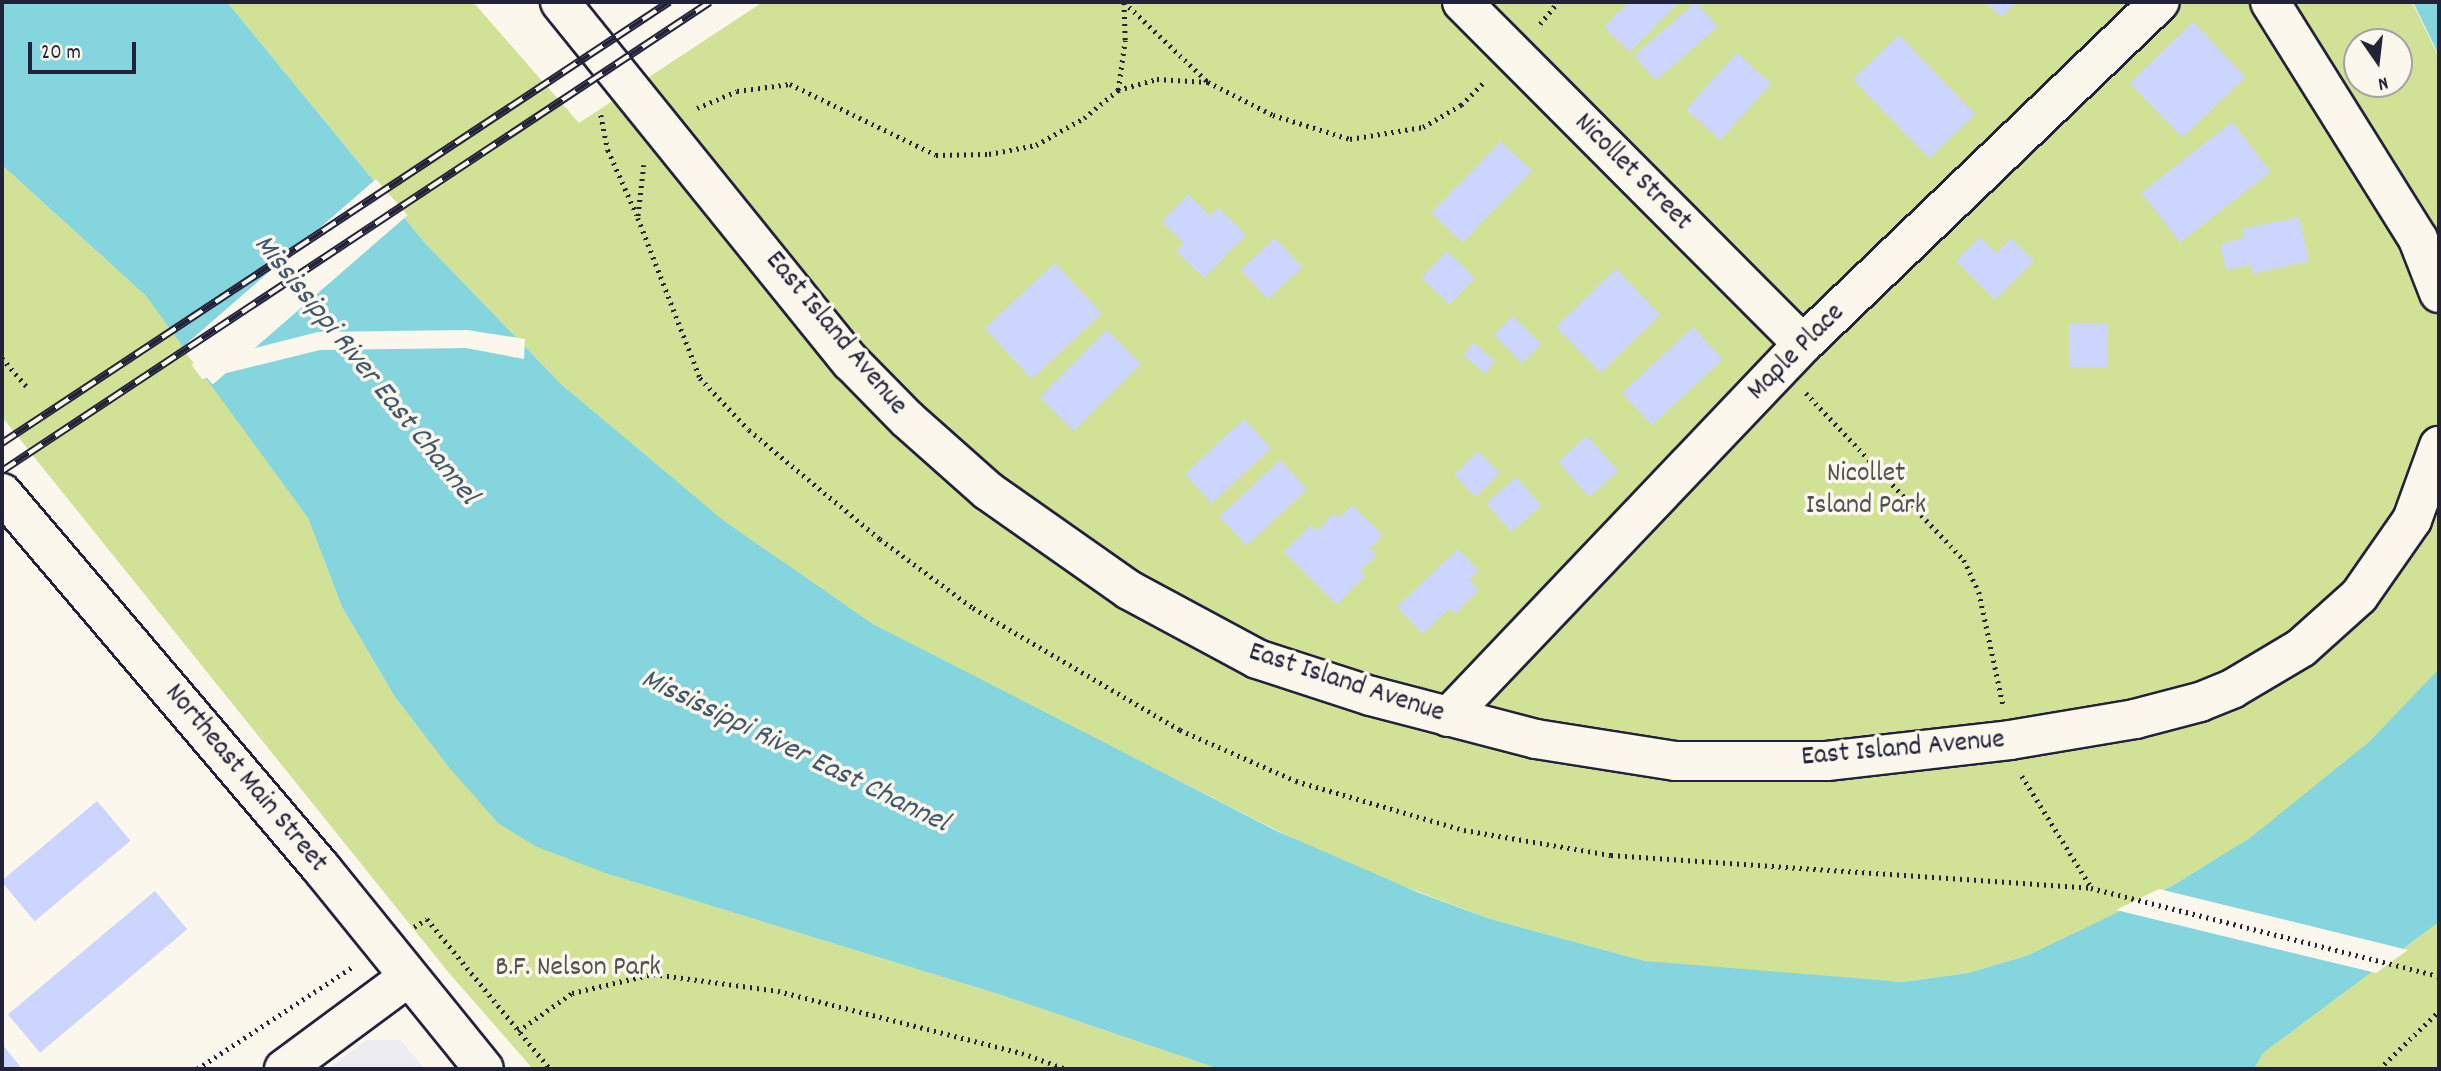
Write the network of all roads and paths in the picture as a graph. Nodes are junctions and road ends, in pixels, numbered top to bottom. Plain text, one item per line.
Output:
1 (560, 2) edge
2 (1124, 2) edge
3 (1462, 2) edge
4 (1558, 2) edge
5 (2160, 2) edge
6 (2270, 2) edge
7 (1541, 24) dead end
8 (1486, 80) dead end
9 (1208, 82) junction
10 (1118, 90) junction
11 (599, 105) dead end
12 (697, 107) dead end
13 (638, 218) dead end
14 (2439, 293) edge
15 (1803, 344) junction
16 (2, 358) edge
17 (27, 387) dead end
18 (1803, 390) dead end
19 (2439, 446) edge
20 (2, 493) edge
21 (2003, 704) dead end
22 (1448, 717) junction
23 (2015, 764) dead end
24 (2091, 888) dead end
25 (2120, 894) dead end
26 (427, 919) dead end
27 (342, 974) dead end
28 (2439, 976) edge
29 (407, 978) junction
30 (2439, 1011) edge
31 (519, 1031) junction
32 (197, 1069) edge
33 (284, 1069) edge
34 (484, 1069) edge
35 (550, 1069) edge
36 (1066, 1069) edge
37 (2379, 1069) edge

1 - 22 street, East Island Avenue
2 - 9 path
2 - 10 path
3 - 15 street, Nicollet Street
4 - 7 path
5 - 15 street, Maple Place
6 - 14 street
8 - 9 path
9 - 10 path
10 - 12 path
11 - 13 path
15 - 22 street, Maple Place
16 - 17 path
18 - 21 path
19 - 22 street, East Island Avenue
20 - 29 street, Northeast Main Street
23 - 24 path
25 - 28 path
26 - 31 path
27 - 32 path
29 - 33 street
29 - 34 street, Northeast Main Street
30 - 37 path
31 - 35 path
31 - 36 path

